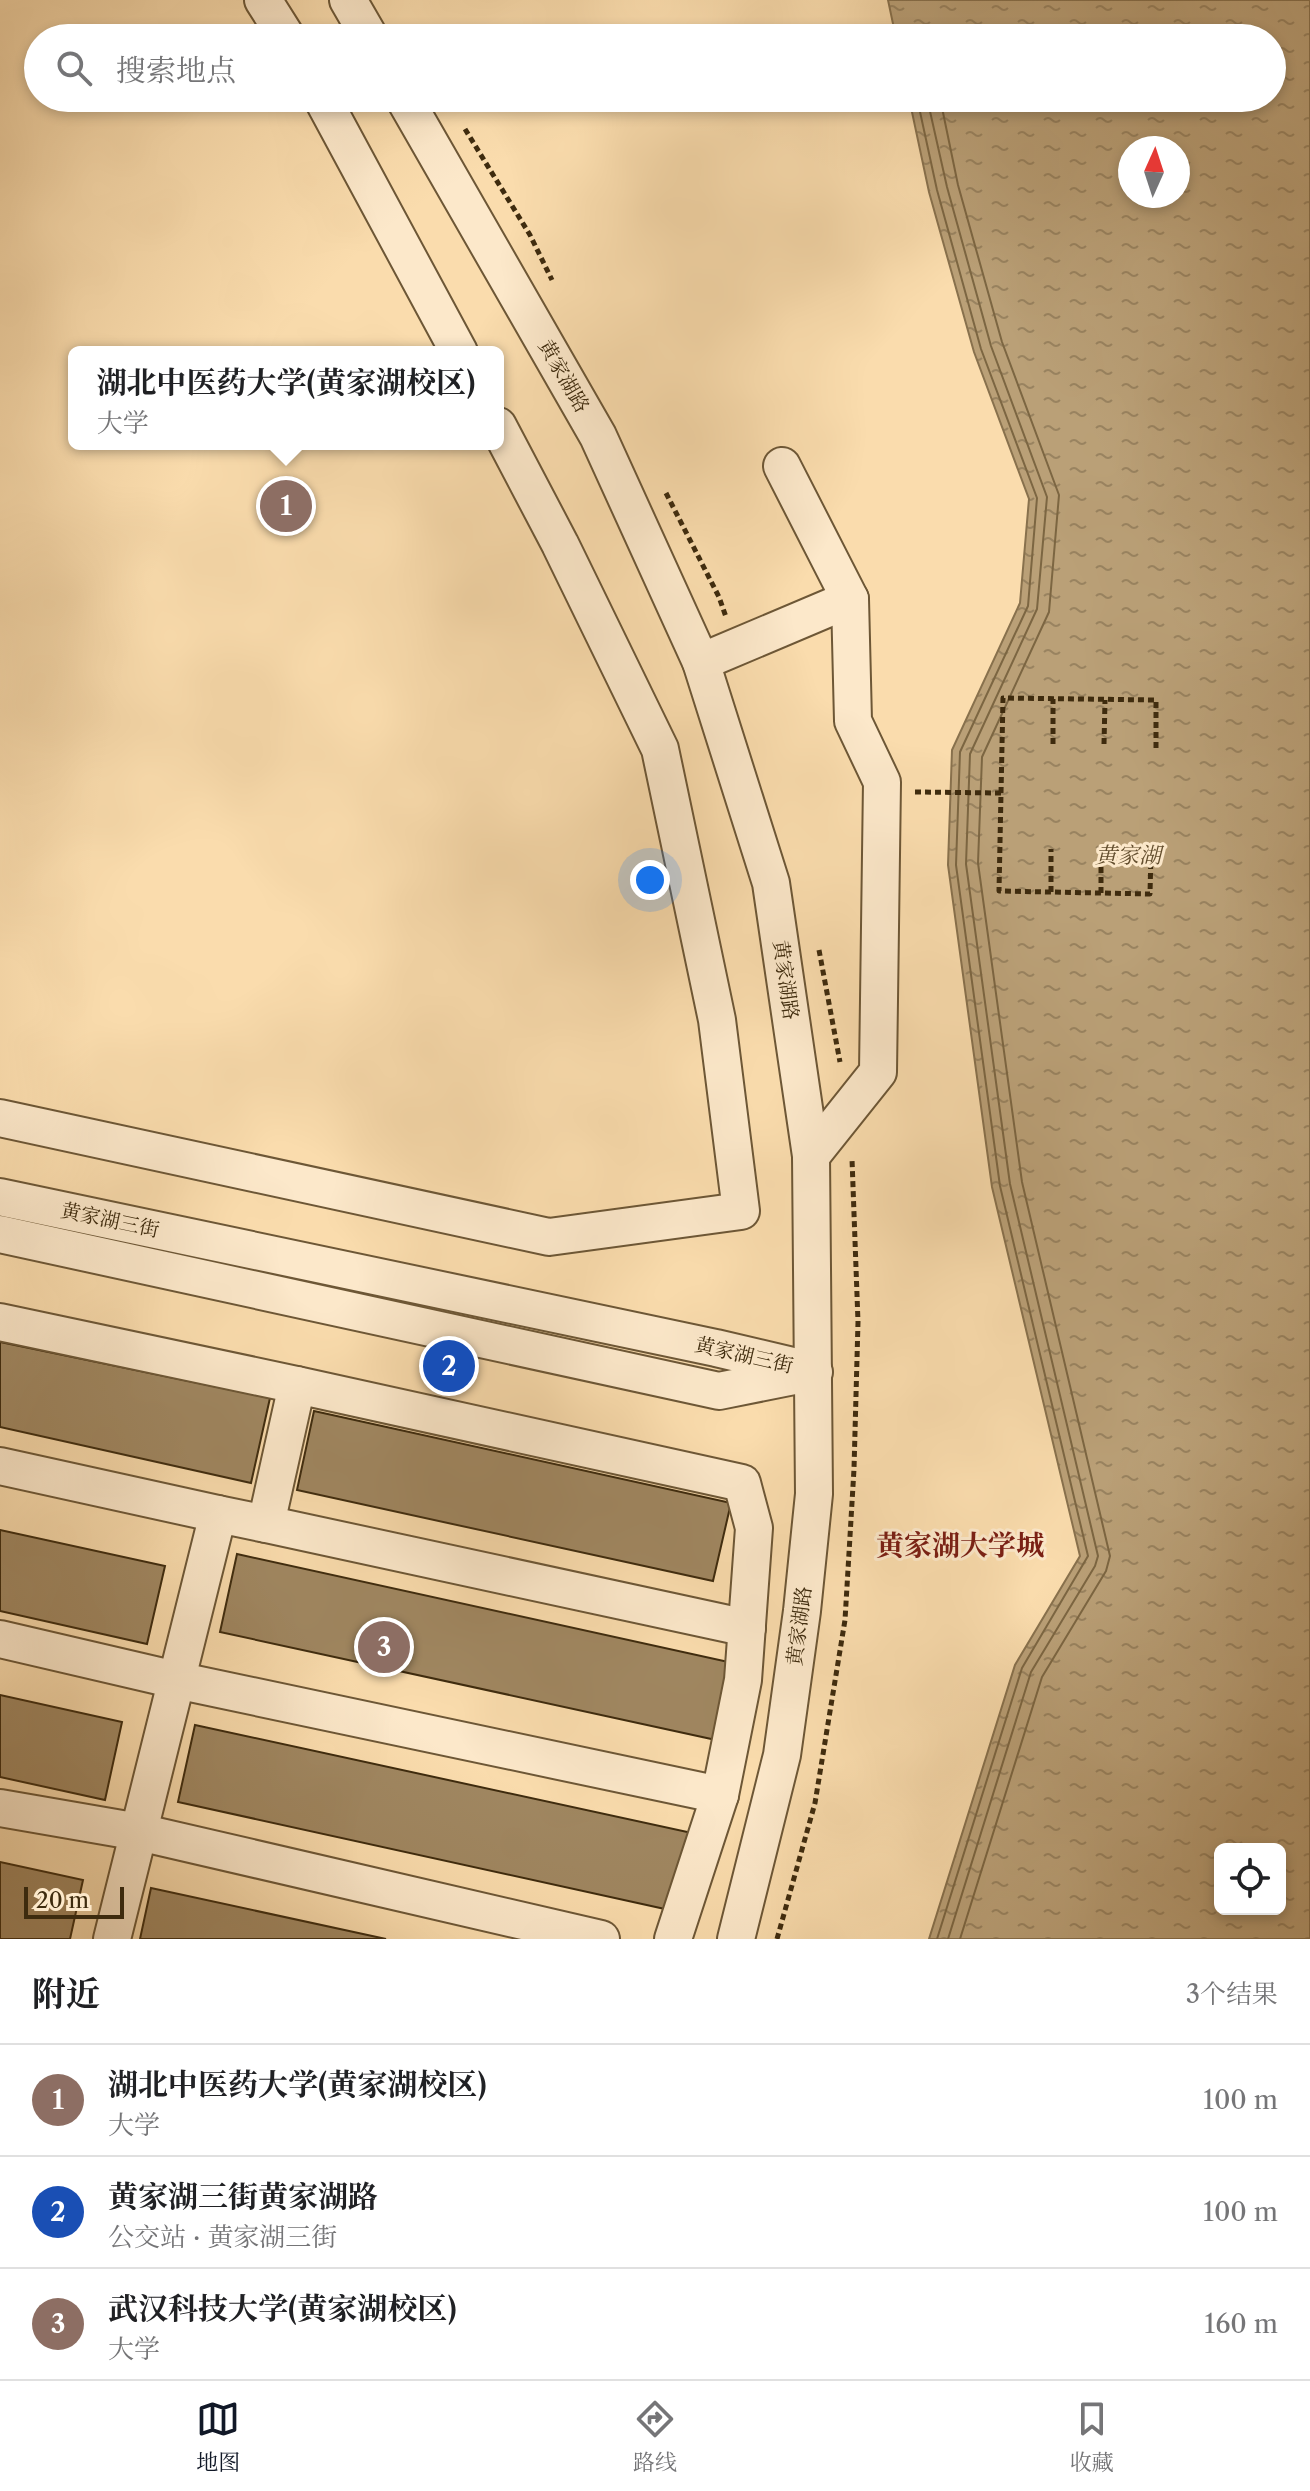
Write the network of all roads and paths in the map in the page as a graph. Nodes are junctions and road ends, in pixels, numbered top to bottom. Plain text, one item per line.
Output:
1 (263, 0) edge
2 (348, 0) edge
3 (278, 24) edge
4 (362, 24) edge
5 (330, 112) edge
6 (412, 112) edge
7 (456, 346) edge
8 (504, 437) edge
9 (782, 466) dead end
10 (850, 599) junction
11 (701, 662) junction
12 (1053, 699) junction
13 (1105, 700) junction
14 (1053, 744) dead end
15 (1104, 744) dead end
16 (1156, 748) dead end
17 (882, 791) junction
18 (1001, 793) junction
19 (1051, 849) dead end
20 (1101, 851) dead end
21 (1151, 853) dead end
22 (1051, 892) junction
23 (1101, 893) junction
24 (0, 1118) edge
25 (811, 1156) junction
26 (0, 1197) edge
27 (0, 1234) edge
28 (0, 1322) edge
29 (814, 1372) junction
30 (297, 1385) junction
31 (0, 1466) edge
32 (218, 1514) junction
33 (266, 1524) junction
34 (747, 1628) junction
35 (0, 1639) edge
36 (176, 1680) junction
37 (720, 1795) junction
38 (0, 1808) edge
39 (139, 1832) junction
40 (112, 1939) edge
41 (601, 1939) edge
42 (673, 1939) edge
43 (736, 1939) edge

1 - 3 street
2 - 4 street
5 - 7 street
6 - 11 street, 黄家湖路
8 - 24 street
9 - 10 street
10 - 11 street
10 - 17 street
11 - 25 street, 黄家湖路
12 - 13 path
12 - 14 path
12 - 18 path
13 - 15 path
13 - 16 path
17 - 18 path
17 - 25 street
18 - 22 path
19 - 22 path
20 - 23 path
21 - 23 path
22 - 23 path
25 - 29 street, 黄家湖路
26 - 29 street, 黄家湖三街
27 - 29 street, 黄家湖三街
28 - 30 street
29 - 43 street, 黄家湖路
30 - 33 street
30 - 34 street
31 - 32 street
32 - 33 street
32 - 36 street
33 - 34 street
34 - 37 street
35 - 36 street
36 - 37 street
36 - 39 street
37 - 42 street
38 - 39 street
39 - 40 street
39 - 41 street

